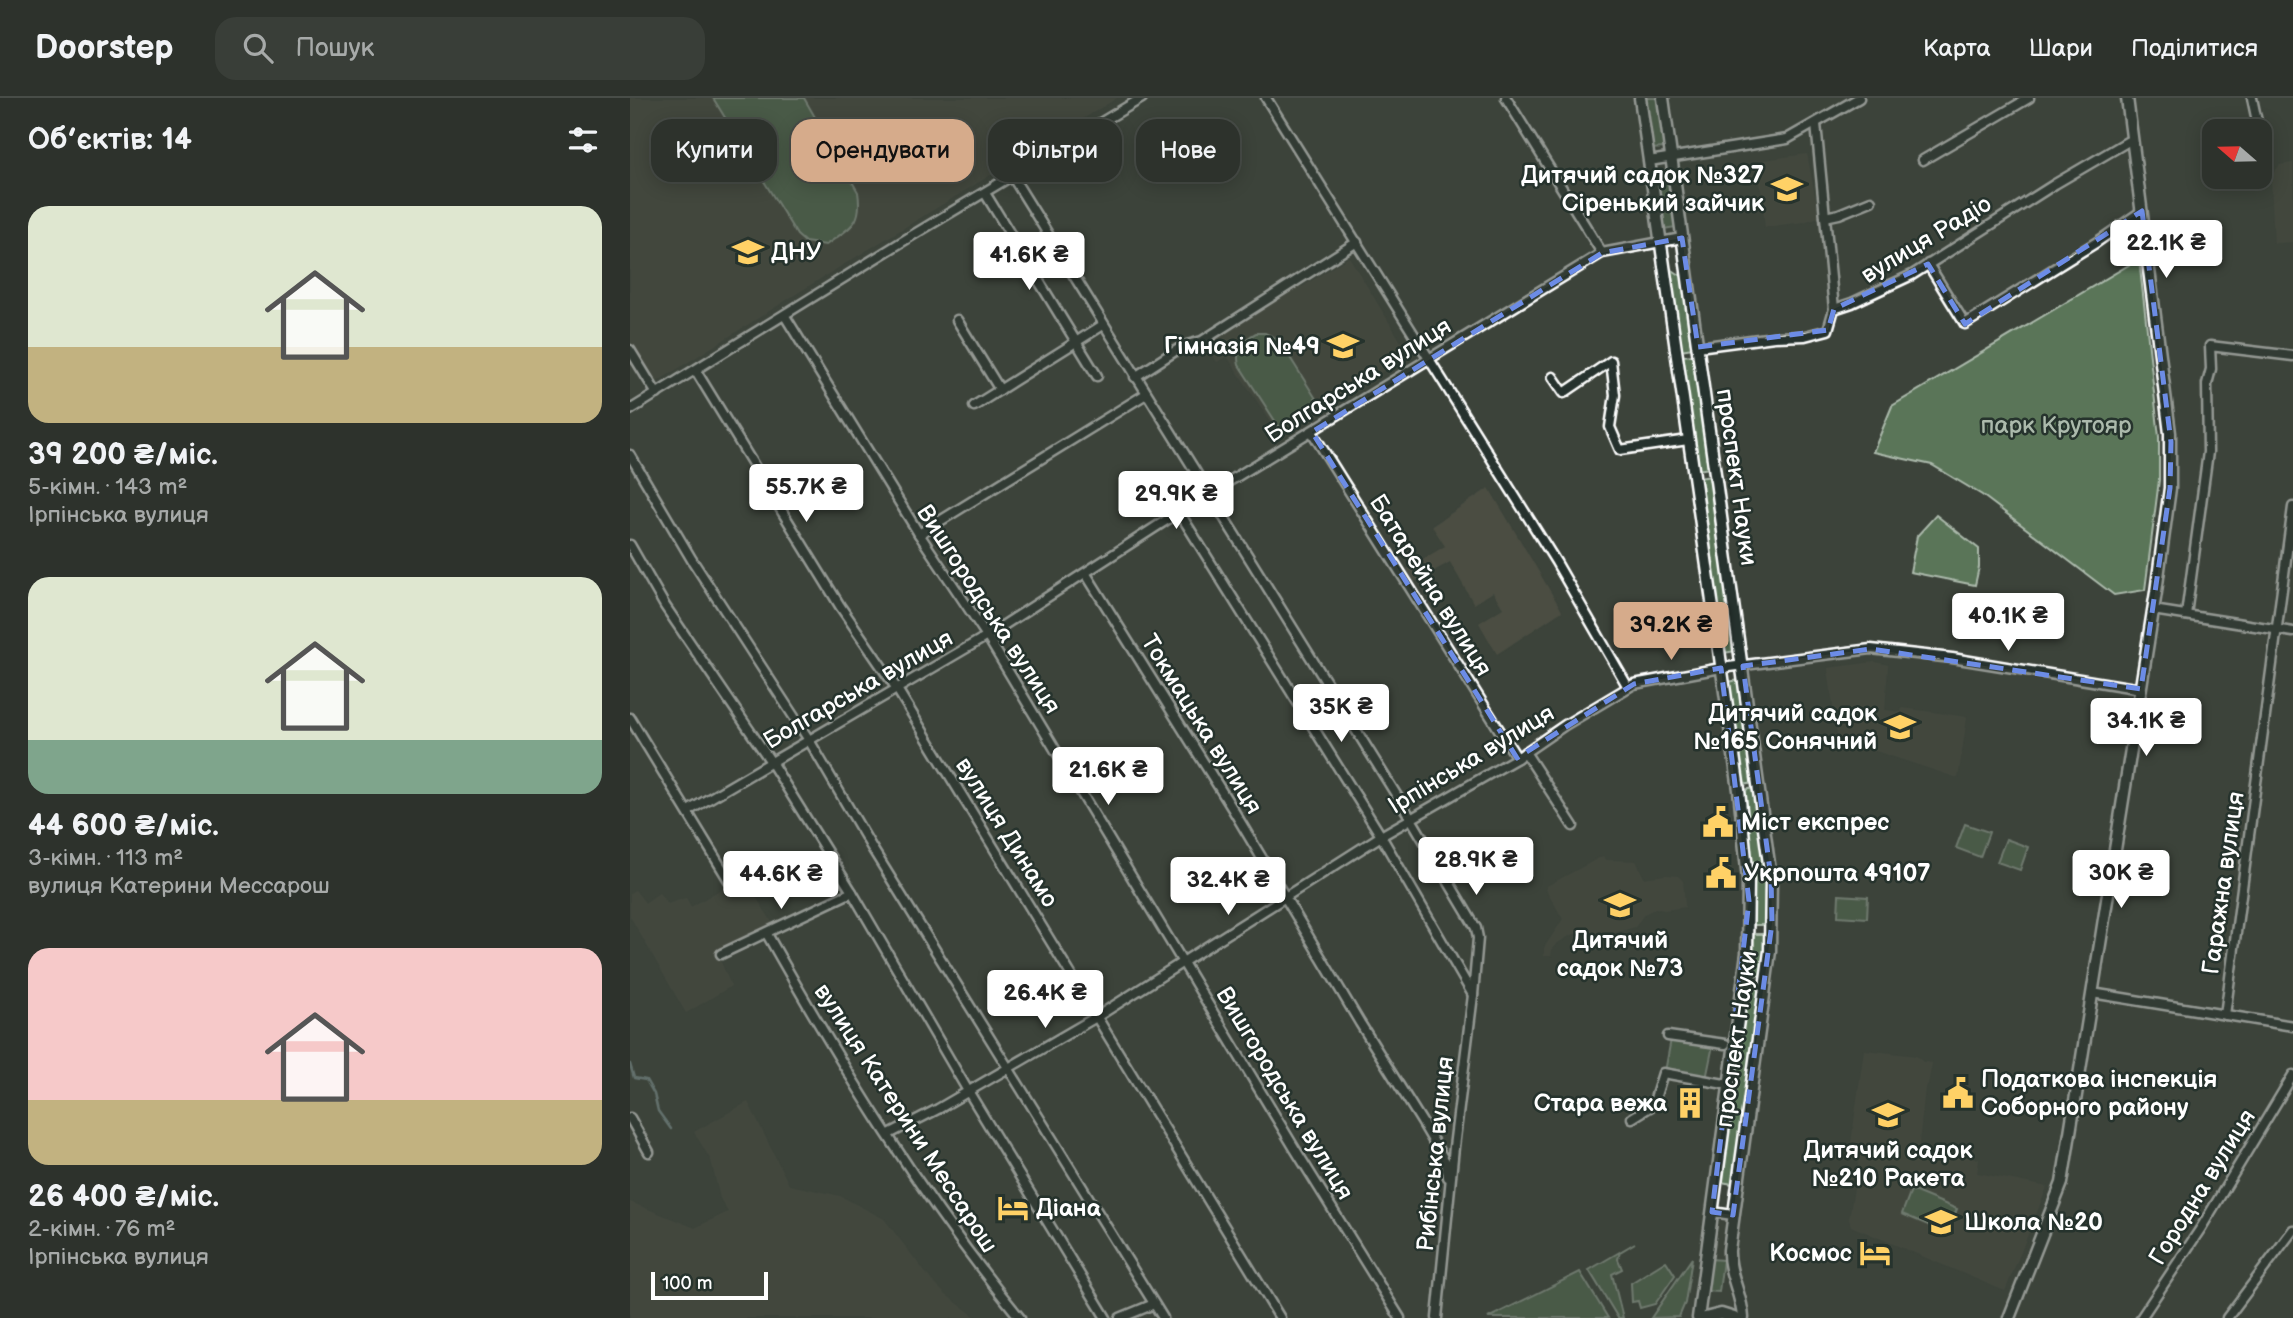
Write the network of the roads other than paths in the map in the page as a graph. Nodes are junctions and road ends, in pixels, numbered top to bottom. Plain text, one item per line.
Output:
1 (1142, 98) edge
2 (1266, 98) edge
3 (1506, 98) edge
4 (1640, 98) edge
5 (1663, 98) edge
6 (1859, 98) edge
7 (2029, 98) edge
8 (2127, 98) edge
9 (2252, 98) edge
10 (1107, 119) edge
11 (2256, 119) edge
12 (1816, 124) junction
13 (2132, 139) junction
14 (1671, 158) junction
15 (1923, 160) dead end
16 (1649, 161) junction
17 (1002, 182) edge
18 (1016, 182) edge
19 (985, 192) junction
20 (1871, 201) dead end
21 (2142, 211) junction
22 (1825, 217) junction
23 (1682, 238) junction
24 (1357, 242) junction
25 (1660, 242) junction
26 (1602, 253) junction
27 (1928, 264) junction
28 (1834, 309) junction
29 (785, 316) junction
30 (957, 320) dead end
31 (1103, 325) junction
32 (1076, 342) junction
33 (1698, 347) junction
34 (630, 350) edge
35 (2293, 356) edge
36 (1429, 359) junction
37 (696, 371) junction
38 (1097, 376) dead end
39 (1135, 377) junction
40 (1553, 377) dead end
41 (1000, 390) junction
42 (656, 394) junction
43 (1146, 394) junction
44 (974, 406) dead end
45 (630, 410) edge
46 (1312, 432) junction
47 (1688, 440) junction
48 (630, 456) edge
49 (1209, 496) junction
50 (2293, 507) edge
51 (1179, 512) junction
52 (919, 534) junction
53 (630, 545) edge
54 (1086, 574) junction
55 (2153, 610) junction
56 (2186, 615) junction
57 (2277, 629) junction
58 (2293, 632) edge
59 (987, 636) junction
60 (1742, 666) junction
61 (1721, 668) junction
62 (1628, 687) junction
63 (897, 689) junction
64 (2141, 689) junction
65 (630, 718) edge
66 (809, 740) junction
67 (1525, 752) junction
68 (1517, 758) junction
69 (771, 762) junction
70 (688, 811) junction
71 (1410, 817) junction
72 (1573, 826) dead end
73 (1381, 836) junction
74 (730, 882) dead end
75 (852, 892) junction
76 (1286, 898) junction
77 (767, 934) junction
78 (721, 954) dead end
79 (1184, 962) junction
80 (2092, 993) junction
81 (1473, 995) junction
82 (2225, 1015) junction
83 (1097, 1016) junction
84 (2293, 1026) edge
85 (1668, 1036) dead end
86 (1725, 1044) dead end
87 (1007, 1068) junction
88 (2293, 1075) edge
89 (1730, 1085) junction
90 (968, 1091) junction
91 (630, 1118) edge
92 (1632, 1118) dead end
93 (889, 1134) junction
94 (649, 1152) dead end
95 (1450, 1186) junction
96 (1712, 1212) junction
97 (1733, 1215) junction
98 (2293, 1230) edge
99 (1154, 1304) junction
100 (1020, 1318) edge
101 (1106, 1318) edge
102 (1120, 1318) edge
103 (1163, 1318) edge
104 (1280, 1318) edge
105 (1399, 1318) edge
106 (1437, 1318) edge
107 (1698, 1318) edge
108 (1705, 1318) edge
109 (1734, 1318) edge
110 (1743, 1318) edge
111 (2009, 1318) edge
112 (2141, 1318) edge
113 (2227, 1318) edge

1 - 10 street
2 - 24 street
3 - 26 street
4 - 16 main road, проспект Науки
5 - 14 main road, проспект Науки
6 - 12 street
7 - 15 street
8 - 13 main road
9 - 11 street
12 - 14 street
12 - 22 street
13 - 21 main road
13 - 27 street, вулиця Радіо
14 - 16 street
14 - 23 main road, проспект Науки
16 - 25 main road, проспект Науки
17 - 19 street
18 - 31 street, Рибінська вулиця
19 - 29 street
19 - 32 street
20 - 22 street
21 - 27 street
21 - 55 main road
22 - 28 street
23 - 25 street, Болгарська вулиця
23 - 33 main road, проспект Науки
24 - 36 street
24 - 39 street
25 - 26 street, Болгарська вулиця
25 - 47 main road, проспект Науки
26 - 36 street, Болгарська вулиця
27 - 28 street, вулиця Радіо
28 - 33 street
29 - 37 street
29 - 52 street, Вишгородська вулиця
30 - 41 street
31 - 32 street
31 - 39 street, Рибінська вулиця
32 - 38 street
32 - 41 street
33 - 60 main road, проспект Науки
34 - 42 street
35 - 56 street
36 - 46 street, Болгарська вулиця
36 - 62 street
37 - 42 street
37 - 63 street, вулиця Динамо
39 - 43 street, Рибінська вулиця
40 - 47 street
41 - 44 street
42 - 45 street
43 - 49 street, Рибінська вулиця
43 - 52 street
46 - 49 street, Болгарська вулиця
46 - 68 street, Батарейна вулиця
47 - 61 main road, проспект Науки
48 - 66 street
49 - 51 street, Болгарська вулиця
49 - 71 street, Рибінська вулиця
50 - 57 street, Гаражна вулиця
51 - 54 street, Болгарська вулиця
51 - 73 street
52 - 59 street, Вишгородська вулиця
53 - 69 street
54 - 59 street, Болгарська вулиця
54 - 76 street, Токмацька вулиця
55 - 56 street
55 - 64 main road
56 - 57 street
57 - 58 street
57 - 82 street, Гаражна вулиця
59 - 63 street, Болгарська вулиця
59 - 79 street, Вишгородська вулиця
60 - 61 street, Ірпінська вулиця
60 - 64 street, Ірпінська вулиця
60 - 97 main road, проспект Науки
61 - 62 street, Ірпінська вулиця
61 - 89 main road, проспект Науки
62 - 67 street, Ірпінська вулиця
63 - 66 street, Болгарська вулиця
63 - 83 street, вулиця Динамо
64 - 80 main road
65 - 70 street
66 - 69 street, Болгарська вулиця
66 - 87 street
67 - 68 street, Ірпінська вулиця
67 - 72 street
68 - 71 street, Ірпінська вулиця
69 - 70 street, Болгарська вулиця
69 - 75 street
70 - 74 street
71 - 73 street, Ірпінська вулиця
71 - 81 street, Рибінська вулиця
73 - 76 street, Ірпінська вулиця
73 - 81 street
75 - 77 street
75 - 90 street
76 - 79 street, Ірпінська вулиця
76 - 95 street, Токмацька вулиця
77 - 78 street
77 - 93 street, вулиця Катерини Мессарош
79 - 83 street, Ірпінська вулиця
79 - 105 street, Вишгородська вулиця
80 - 82 street
80 - 111 main road
81 - 95 street, Рибінська вулиця
82 - 84 street
83 - 87 street, Ірпінська вулиця
83 - 104 street, вулиця Динамо
85 - 86 street
87 - 90 street, Ірпінська вулиця
87 - 99 street
88 - 112 street, Городна вулиця
89 - 92 street
89 - 96 main road, проспект Науки
90 - 93 street, Ірпінська вулиця
90 - 101 street
91 - 94 street
93 - 100 street, вулиця Катерини Мессарош
95 - 106 street, Рибінська вулиця
96 - 97 street
96 - 107 main road, проспект Науки
97 - 110 main road, проспект Науки
98 - 113 street
99 - 102 street
99 - 103 street
108 - 109 main road

